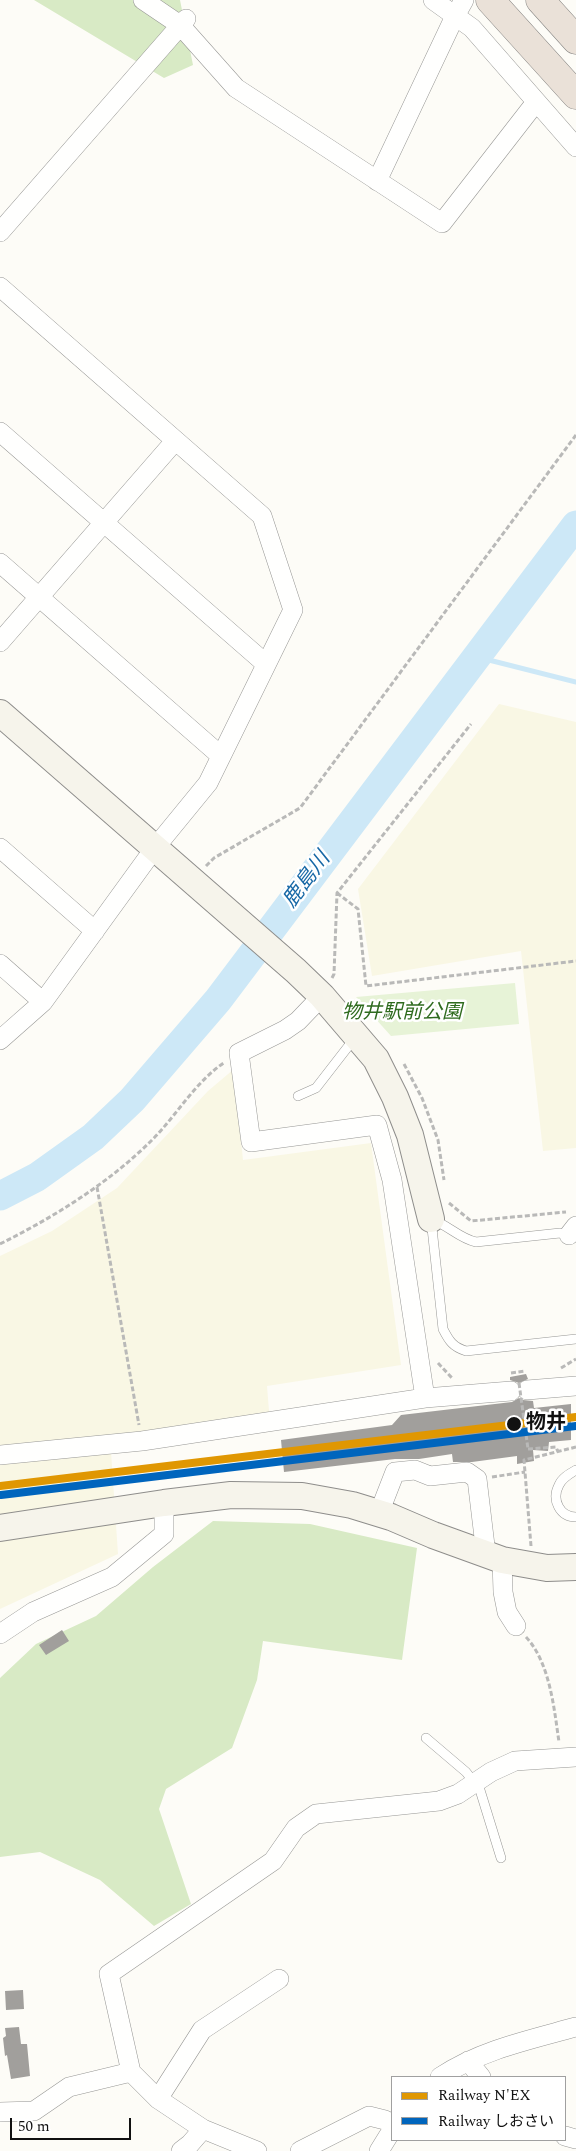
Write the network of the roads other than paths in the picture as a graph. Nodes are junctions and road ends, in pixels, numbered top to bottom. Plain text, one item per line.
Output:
1 (143, 0) edge
2 (433, 0) edge
3 (490, 0) edge
4 (540, 0) edge
5 (460, 8) edge
6 (183, 22) junction
7 (576, 40) edge
8 (576, 95) edge
9 (536, 102) junction
10 (576, 147) edge
11 (377, 181) junction
12 (0, 232) edge
13 (0, 287) edge
14 (0, 432) edge
15 (175, 441) junction
16 (104, 523) junction
17 (0, 563) edge
18 (39, 597) junction
19 (0, 642) edge
20 (266, 664) junction
21 (0, 713) edge
22 (221, 756) junction
23 (0, 848) edge
24 (154, 849) junction
25 (95, 931) junction
26 (0, 964) edge
27 (326, 983) junction
28 (43, 1002) junction
29 (356, 1036) junction
30 (0, 1040) edge
31 (298, 1096) dead end
32 (431, 1219) junction
33 (574, 1227) edge
34 (576, 1339) edge
35 (576, 1386) edge
36 (425, 1398) junction
37 (0, 1455) edge
38 (575, 1472) edge
39 (164, 1503) junction
40 (380, 1513) junction
41 (576, 1517) edge
42 (0, 1528) edge
43 (494, 1557) junction
44 (576, 1567) edge
45 (516, 1626) road end
46 (0, 1634) edge
47 (426, 1738) dead end
48 (559, 1742) road end
49 (576, 1757) edge
50 (542, 1760) junction
51 (475, 1782) junction
52 (501, 1858) dead end
53 (279, 1979) dead end
54 (576, 2027) edge
55 (468, 2061) junction
56 (131, 2072) junction
57 (442, 2076) edge
58 (479, 2076) edge
59 (158, 2099) junction
60 (0, 2112) edge
61 (391, 2123) edge
62 (203, 2129) junction
63 (391, 2132) edge
64 (181, 2151) edge
65 (257, 2151) edge
66 (300, 2151) edge
67 (378, 2151) edge

1 - 6 street
2 - 5 street
3 - 8 highway
4 - 7 highway
5 - 9 street
5 - 11 street
6 - 11 street
6 - 12 street
9 - 10 street
9 - 11 street
13 - 15 street
14 - 16 street
15 - 16 street
15 - 20 street
16 - 18 street
16 - 20 street
17 - 18 street
18 - 19 street
18 - 22 street
20 - 22 street
21 - 24 street
22 - 24 street
23 - 25 street
24 - 25 street
24 - 27 street
25 - 28 street
26 - 28 street
27 - 29 street
27 - 36 street
28 - 30 street
29 - 31 lane
29 - 32 street
32 - 33 lane
32 - 34 lane
35 - 36 street
36 - 37 street
38 - 41 lane
39 - 40 street
39 - 42 street
39 - 46 street
40 - 43 street
40 - 43 street
43 - 44 street
43 - 45 street
47 - 51 lane
48 - 50 street
49 - 50 street
50 - 51 street
51 - 52 lane
51 - 56 street
53 - 59 street
54 - 55 street
55 - 57 street
55 - 58 street
56 - 59 street
56 - 60 street
59 - 62 street
61 - 66 street
62 - 64 street
62 - 65 street
63 - 67 street

